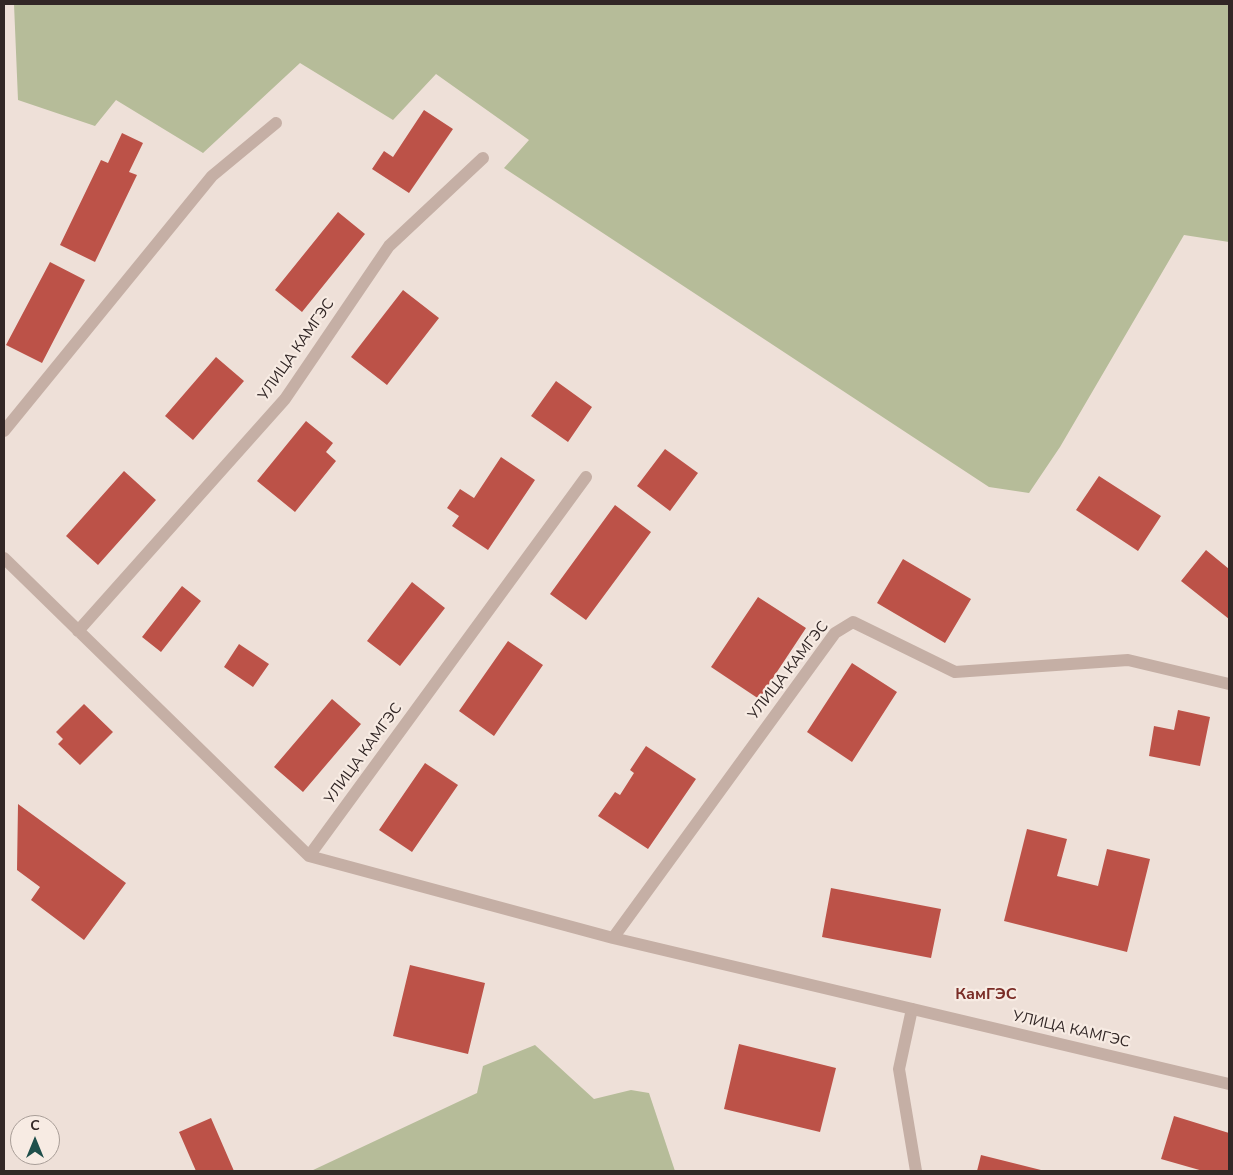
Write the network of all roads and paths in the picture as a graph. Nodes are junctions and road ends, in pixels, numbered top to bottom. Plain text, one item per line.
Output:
1 (276, 123) dead end
2 (483, 158) dead end
3 (4, 431) edge
4 (586, 477) dead end
5 (4, 558) edge
6 (78, 631) junction
7 (1229, 684) edge
8 (309, 856) junction
9 (613, 938) junction
10 (912, 1009) junction
11 (1229, 1084) edge
12 (916, 1171) edge

1 - 3 street
2 - 6 street, УЛИЦА КАМГЭС
4 - 8 street, УЛИЦА КАМГЭС
5 - 6 street, УЛИЦА КАМГЭС
6 - 8 street, УЛИЦА КАМГЭС
7 - 9 street, УЛИЦА КАМГЭС
8 - 9 street, УЛИЦА КАМГЭС
9 - 10 street, УЛИЦА КАМГЭС
10 - 11 street, УЛИЦА КАМГЭС
10 - 12 street

